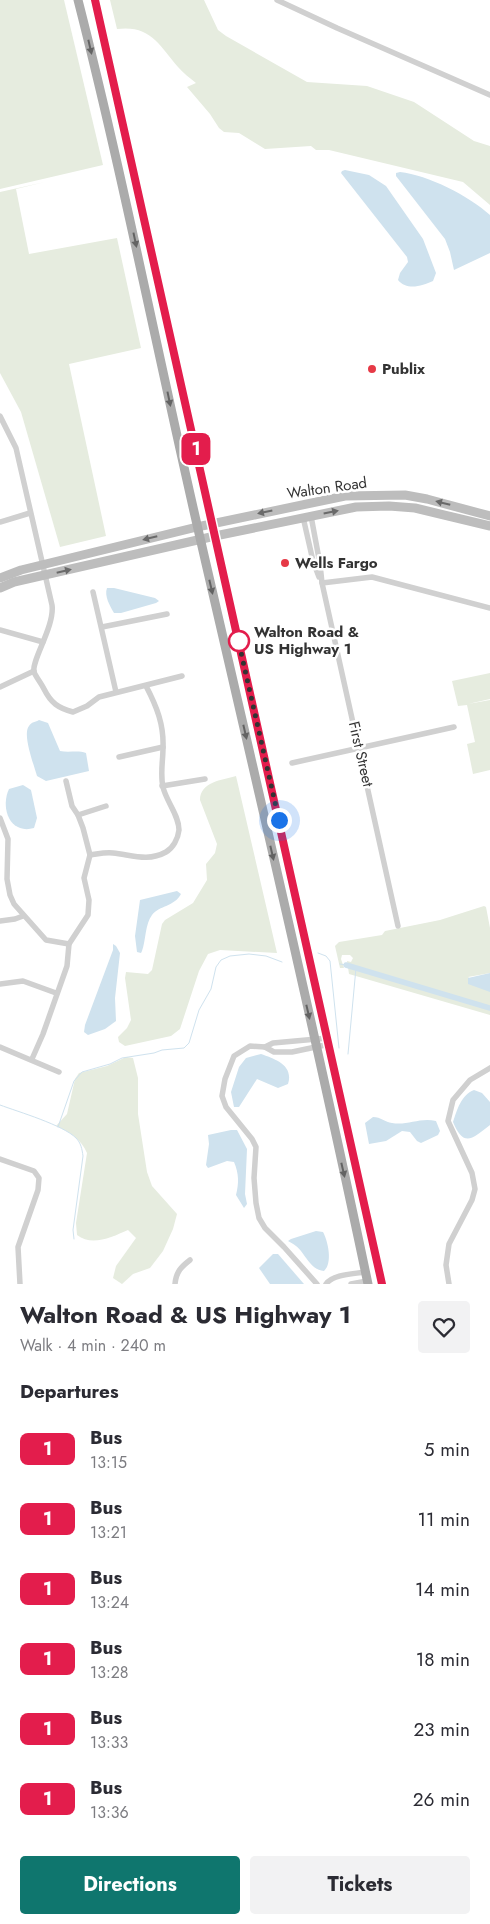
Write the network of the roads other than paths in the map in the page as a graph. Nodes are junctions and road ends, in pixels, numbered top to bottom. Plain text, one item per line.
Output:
1 (78, 0) edge
2 (95, 0) edge
3 (277, 0) edge
4 (490, 95) edge
5 (126, 200) junction
6 (143, 216) junction
7 (149, 304) junction
8 (168, 325) junction
9 (0, 416) edge
10 (30, 513) junction
11 (307, 516) junction
12 (490, 516) edge
13 (0, 522) edge
14 (212, 523) junction
15 (490, 526) edge
16 (198, 527) junction
17 (215, 536) junction
18 (200, 540) junction
19 (42, 565) junction
20 (45, 575) junction
21 (0, 578) edge
22 (322, 584) junction
23 (0, 588) edge
24 (93, 592) dead end
25 (490, 608) edge
26 (167, 614) dead end
27 (102, 628) junction
28 (0, 630) edge
29 (43, 642) junction
30 (34, 671) junction
31 (182, 676) dead end
32 (146, 686) junction
33 (0, 688) edge
34 (116, 692) junction
35 (454, 727) dead end
36 (164, 747) junction
37 (360, 748) junction
38 (250, 754) junction
39 (119, 757) dead end
40 (292, 763) dead end
41 (268, 772) junction
42 (205, 778) dead end
43 (66, 781) dead end
44 (162, 786) junction
45 (106, 806) dead end
46 (78, 815) junction
47 (0, 818) edge
48 (90, 855) junction
49 (23, 916) junction
50 (0, 921) edge
51 (398, 926) dead end
52 (69, 944) junction
53 (0, 984) edge
54 (56, 993) junction
55 (329, 1041) junction
56 (315, 1043) junction
57 (0, 1046) edge
58 (265, 1047) junction
59 (32, 1058) junction
60 (490, 1068) edge
61 (59, 1072) dead end
62 (0, 1159) edge
63 (190, 1260) dead end
64 (366, 1272) junction
65 (368, 1283) edge
66 (20, 1284) edge
67 (175, 1284) edge
68 (317, 1284) edge
69 (326, 1284) edge
70 (351, 1284) edge
71 (381, 1284) edge
72 (448, 1284) edge

1 -> 5 main road
2 - 6 main road
3 - 4 street
5 - 6 main road
5 -> 7 main road
6 - 8 main road
7 - 8 main road
7 -> 16 main road
8 - 14 main road
9 - 10 street
10 - 13 street
10 - 19 street
11 -> 15 main road, Walton Road
11 - 17 main road, Walton Road
11 - 22 street, First Street
12 -> 14 main road, Walton Road
14 - 16 main road, Walton Road
14 - 17 main road
16 - 18 main road
16 -> 19 main road, Walton Road
17 - 18 main road, Walton Road
17 - 41 main road
20 -> 18 main road, Walton Road
18 -> 38 main road
19 - 20 street
19 - 21 main road, Walton Road
20 - 23 main road, Walton Road
20 - 29 street
22 - 25 street
22 - 37 street, First Street
24 - 27 street
26 - 27 street
27 - 34 street
28 - 29 street
29 - 30 street
30 - 33 street
30 - 34 street
31 - 32 street
32 - 34 street
32 - 36 street
35 - 37 street
36 - 39 street
36 - 44 street
37 - 40 street
37 - 51 street, First Street
38 - 41 main road
38 -> 56 main road
41 - 55 main road
42 - 44 street
43 - 46 street
44 - 48 street
45 - 46 street
46 - 48 street
47 - 49 street
48 - 52 street
49 - 50 street
49 - 52 street
52 - 54 street
53 - 54 street
54 - 59 street
55 - 56 street
55 - 71 main road
56 - 58 street
56 - 58 street
56 -> 64 main road
57 - 59 street
58 - 68 street
59 - 61 street
60 - 72 street
62 - 66 street
63 - 67 street
64 - 65 main road
64 - 69 street
64 - 71 main road
65 - 70 street

